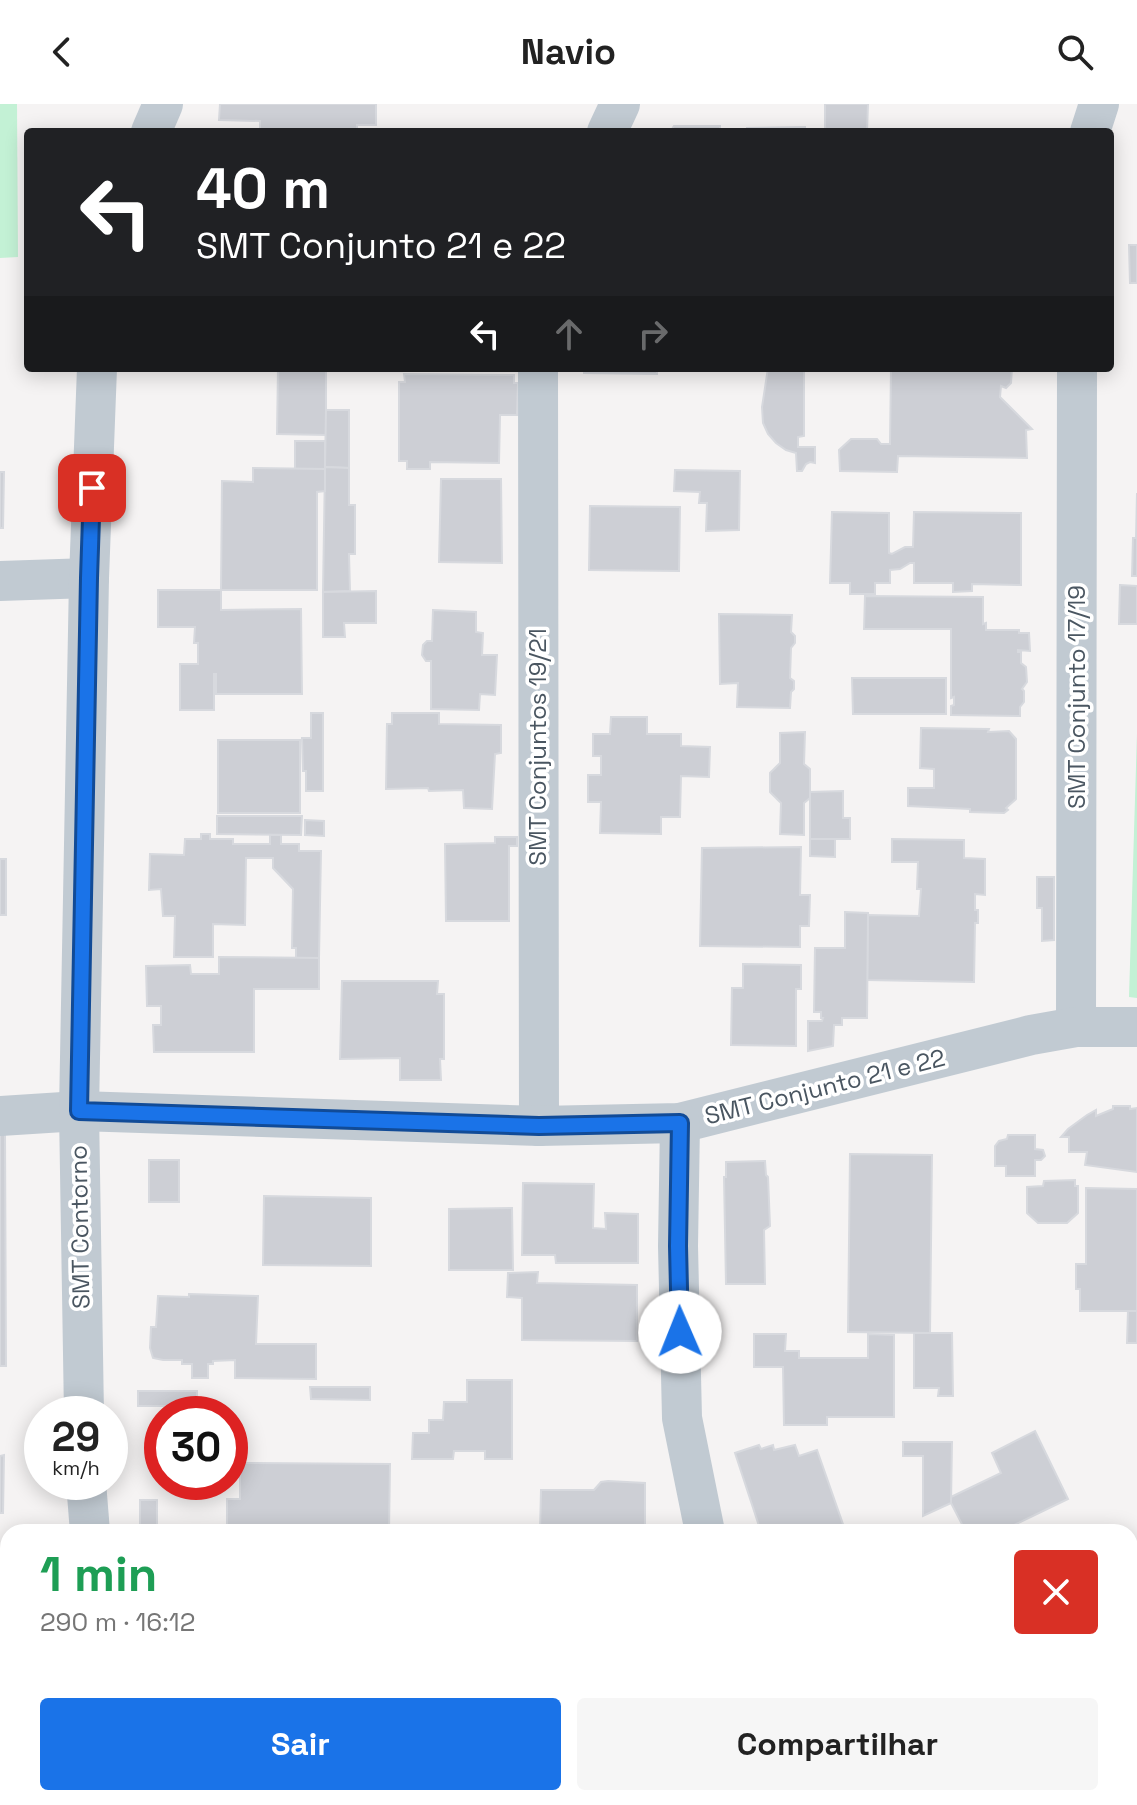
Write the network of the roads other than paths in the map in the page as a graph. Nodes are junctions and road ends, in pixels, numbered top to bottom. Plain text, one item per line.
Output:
1 (163, 104) edge
2 (620, 104) edge
3 (1099, 104) edge
4 (153, 128) edge
5 (609, 128) edge
6 (1091, 128) edge
7 (97, 372) edge
8 (538, 372) edge
9 (1077, 372) edge
10 (89, 578) junction
11 (0, 581) edge
12 (1076, 1027) junction
13 (1137, 1027) edge
14 (79, 1111) junction
15 (0, 1116) edge
16 (680, 1123) junction
17 (539, 1126) junction
18 (84, 1396) edge
19 (87, 1500) edge
20 (89, 1524) edge
21 (703, 1524) edge

1 - 4 street
2 - 5 street
3 - 6 street
7 - 10 street, SMT Contorno
8 - 17 street, SMT Conjuntos 19/21
9 - 12 street, SMT Conjunto 17/19
10 - 11 street
10 - 14 street, SMT Contorno
12 - 13 street, SMT Conjunto 21 e 22
12 - 16 street, SMT Conjunto 21 e 22
14 - 15 street, SMT Conjunto 21 e 22
14 - 17 street, SMT Conjunto 21 e 22
14 - 18 street, SMT Contorno
16 - 17 street, SMT Conjunto 21 e 22
16 - 21 street
19 - 20 street

